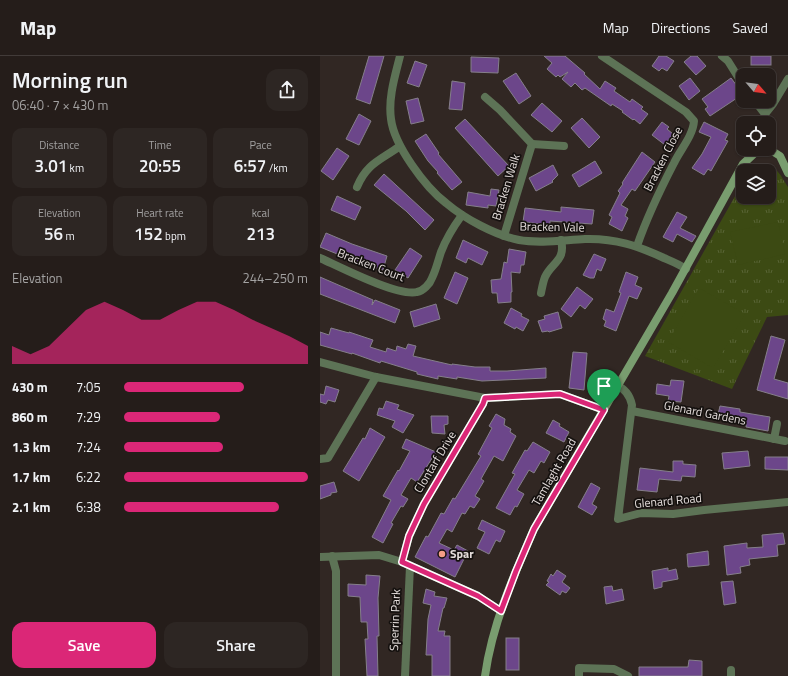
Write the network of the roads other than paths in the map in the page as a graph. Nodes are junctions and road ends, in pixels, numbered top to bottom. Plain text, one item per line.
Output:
1 (400, 56) edge
2 (602, 56) edge
3 (722, 56) edge
4 (736, 74) edge
5 (788, 79) edge
6 (485, 97) dead end
7 (760, 108) edge
8 (765, 114) joint
9 (532, 144) junction
10 (400, 146) junction
11 (564, 146) dead end
12 (776, 153) edge
13 (752, 156) edge
14 (788, 173) edge
15 (357, 187) dead end
16 (462, 215) junction
17 (504, 236) junction
18 (561, 240) junction
19 (637, 246) junction
20 (320, 258) edge
21 (686, 269) junction
22 (541, 293) dead end
23 (320, 362) edge
24 (376, 377) junction
25 (617, 386) junction
26 (485, 398) junction
27 (604, 410) junction
28 (632, 411) junction
29 (777, 424) dead end
30 (774, 439) junction
31 (785, 441) dead end
32 (320, 460) edge
33 (788, 502) edge
34 (332, 556) junction
35 (320, 557) edge
36 (406, 564) junction
37 (501, 611) junction
38 (336, 676) edge
39 (405, 676) edge
40 (485, 676) edge
41 (579, 676) edge
42 (628, 676) edge

1 - 10 street, Bracken Vale
2 - 19 street, Bracken Close
3 - 4 street
5 - 8 street
6 - 9 street, Bracken Walk
7 - 8 street
9 - 11 street, Bracken Walk
9 - 17 street, Bracken Walk
10 - 15 street
10 - 16 street, Bracken Vale
12 - 14 street
13 - 21 street, Tamlaght Road
16 - 17 street, Bracken Vale
16 - 20 street, Bracken Court
17 - 18 street, Bracken Vale
18 - 19 street, Bracken Vale
18 - 22 street
19 - 21 street, Bracken Vale
21 - 25 street, Tamlaght Road
23 - 24 street
24 - 26 street
24 - 32 street
25 - 27 street, Tamlaght Road
25 - 28 street, Glenard Road
26 - 27 street
26 - 36 street, Clontarf Drive
27 - 37 street, Tamlaght Road
28 - 30 street, Glenard Gardens
28 - 33 street, Glenard Road
29 - 30 street
30 - 31 street, Glenard Gardens
34 - 35 street
34 - 36 street
34 - 38 street
36 - 37 street
36 - 39 street, Sperrin Park
37 - 40 street, Tamlaght Road
41 - 42 street

